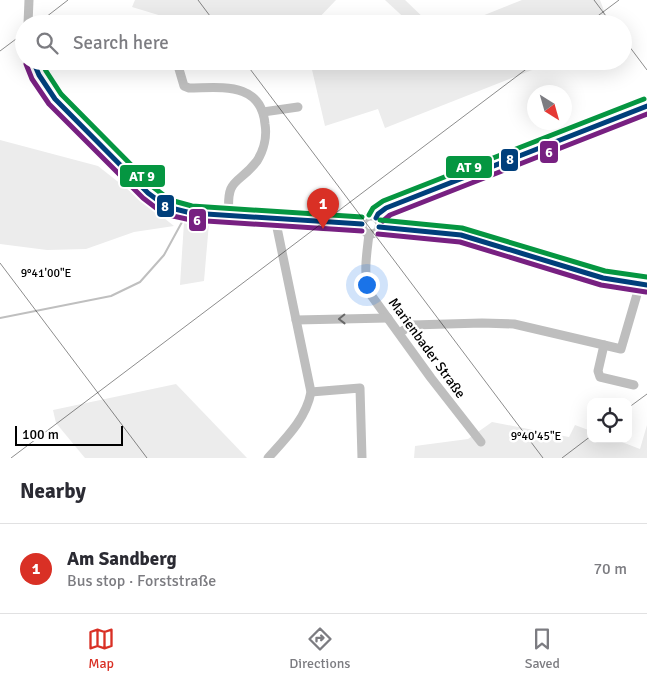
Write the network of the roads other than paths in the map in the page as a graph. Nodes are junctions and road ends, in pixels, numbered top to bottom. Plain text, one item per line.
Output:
1 (29, 0) edge
2 (28, 15) edge
3 (37, 70) edge
4 (179, 70) dead end
5 (647, 106) edge
6 (298, 107) dead end
7 (263, 112) junction
8 (229, 215) junction
9 (275, 218) junction
10 (378, 222) junction
11 (362, 224) junction
12 (369, 234) junction
13 (644, 285) edge
14 (388, 318) junction
15 (296, 320) junction
16 (399, 333) junction
17 (604, 345) junction
18 (634, 385) dead end
19 (311, 392) junction
20 (480, 442) dead end
21 (268, 458) edge
22 (362, 458) edge

1 - 2 street
3 - 8 street
4 - 7 street
5 - 10 street
6 - 7 street
7 - 8 street
8 - 9 street
9 - 11 street
9 - 15 street
10 - 11 street
10 - 12 street
10 - 13 street
11 - 12 street
12 - 14 street, Marienbader Straße
13 - 17 street
14 -> 15 street
14 - 16 street, Marienbader Straße
15 - 19 street
16 - 17 street
16 - 20 street, Marienbader Straße
17 - 18 street
19 - 21 street
19 - 22 street

